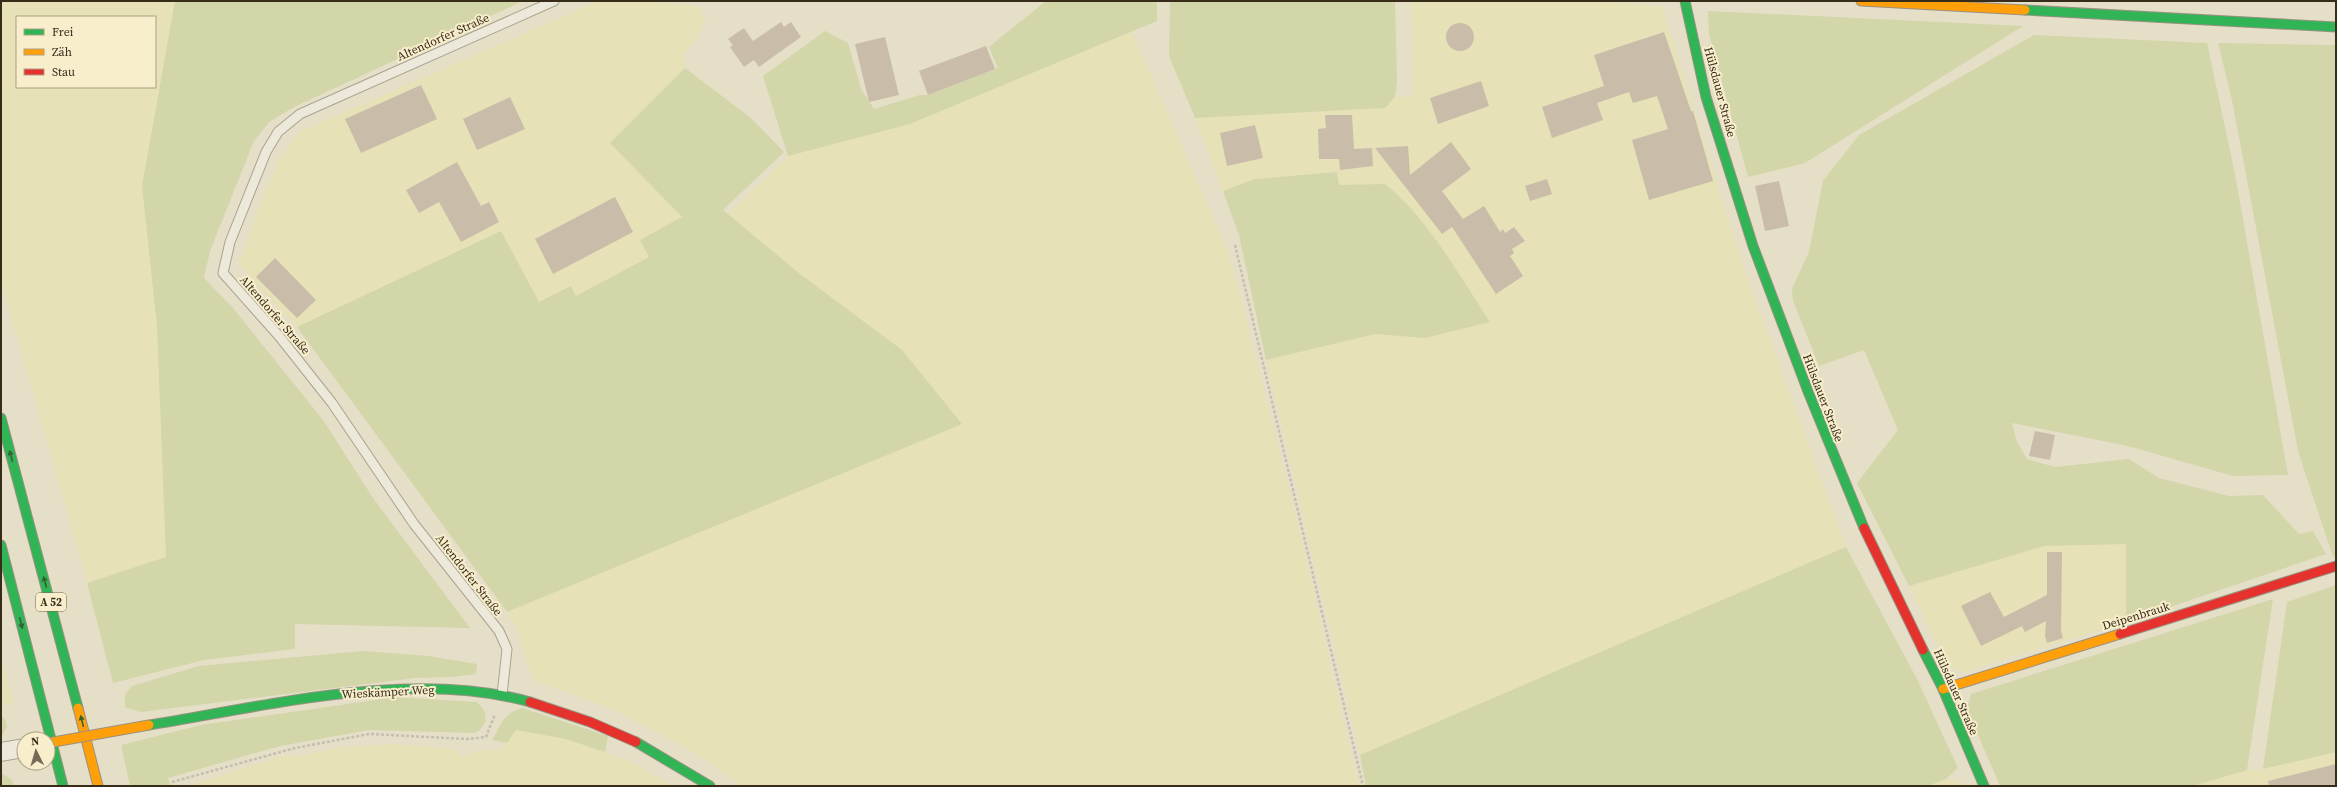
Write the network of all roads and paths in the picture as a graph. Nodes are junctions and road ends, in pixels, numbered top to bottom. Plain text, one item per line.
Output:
1 (554, 1) edge
2 (1685, 1) edge
3 (1861, 1) edge
4 (2336, 27) edge
5 (1235, 245) dead end
6 (1, 418) edge
7 (1, 545) edge
8 (2336, 566) edge
9 (1943, 689) junction
10 (502, 695) junction
11 (56, 742) edge
12 (16, 749) edge
13 (1, 752) edge
14 (172, 782) dead end
15 (63, 786) edge
16 (98, 786) edge
17 (710, 786) edge
18 (1363, 786) edge
19 (1984, 786) edge

1 - 10 lane, Altendorfer Straße
2 - 9 main road, Hülsdauer Straße
3 - 4 main road
5 - 18 path
16 -> 6 main road, A 52
7 -> 15 main road, A 52
8 - 9 main road, Deipenbrauk
9 - 19 main road, Hülsdauer Straße
10 - 11 main road, Wieskämper Weg, bridge
10 - 14 path
10 - 17 main road, Wieskämper Weg
12 - 13 street

